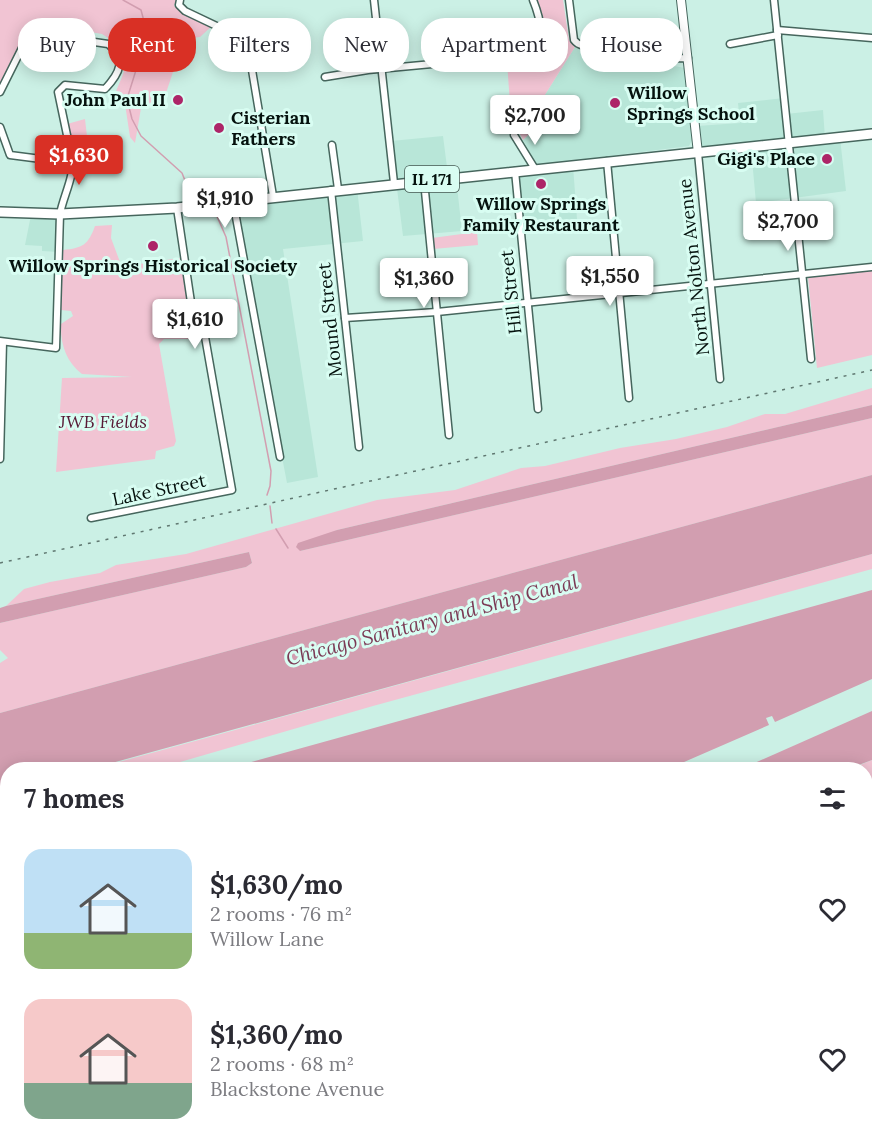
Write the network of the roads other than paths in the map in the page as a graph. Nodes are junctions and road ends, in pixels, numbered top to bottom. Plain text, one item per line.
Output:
1 (374, 0) edge
2 (533, 0) edge
3 (568, 0) edge
4 (681, 0) edge
5 (774, 0) edge
6 (179, 2) edge
7 (376, 18) edge
8 (208, 22) edge
9 (778, 32) junction
10 (872, 38) edge
11 (730, 44) dead end
12 (688, 58) junction
13 (409, 67) edge
14 (252, 72) edge
15 (365, 72) edge
16 (381, 72) edge
17 (325, 77) dead end
18 (0, 92) edge
19 (0, 127) edge
20 (872, 134) edge
21 (514, 135) dead end
22 (790, 143) junction
23 (332, 145) dead end
24 (698, 153) junction
25 (72, 159) junction
26 (606, 161) junction
27 (535, 169) junction
28 (515, 171) junction
29 (424, 180) junction
30 (394, 183) junction
31 (334, 190) junction
32 (273, 196) junction
33 (233, 201) junction
34 (177, 208) junction
35 (0, 212) edge
36 (60, 214) junction
37 (872, 267) edge
38 (803, 274) junction
39 (711, 283) junction
40 (618, 294) junction
41 (528, 302) junction
42 (437, 312) junction
43 (345, 318) junction
44 (2, 341) edge
45 (812, 359) dead end
46 (720, 379) dead end
47 (628, 398) dead end
48 (538, 409) dead end
49 (448, 435) dead end
50 (358, 447) dead end
51 (280, 457) dead end
52 (0, 459) edge
53 (92, 518) dead end

1 - 7 street
2 - 13 street
3 - 12 street
4 - 12 street
5 - 9 street
6 - 8 street
9 - 10 street
9 - 11 street
9 - 22 street
12 - 24 street
14 - 32 street
15 - 17 street
16 - 30 street
18 - 25 street
19 - 25 street
20 - 22 main road, IL 171
21 - 27 street
22 - 24 main road, IL 171
22 - 38 street
23 - 31 street, Mound Street
24 - 26 main road, IL 171
24 - 39 street, North Nolton Avenue
25 - 36 street
26 - 27 main road, IL 171
26 - 40 street
27 - 28 main road, IL 171
28 - 29 main road, IL 171
28 - 41 street, Hill Street
29 - 30 main road, IL 171
29 - 42 street
30 - 31 main road, IL 171
31 - 32 main road, IL 171
31 - 43 street, Mound Street
32 - 33 main road, IL 171
33 - 34 main road, IL 171
33 - 51 street
34 - 36 main road, IL 171
34 - 53 street, Lake Street
35 - 36 main road, IL 171
36 - 44 street
37 - 38 street
38 - 39 street
38 - 45 street
39 - 40 street
39 - 46 street, North Nolton Avenue
40 - 41 street
40 - 47 street
41 - 42 street
41 - 48 street, Hill Street
42 - 43 street
42 - 49 street
43 - 50 street, Mound Street
44 - 52 street

